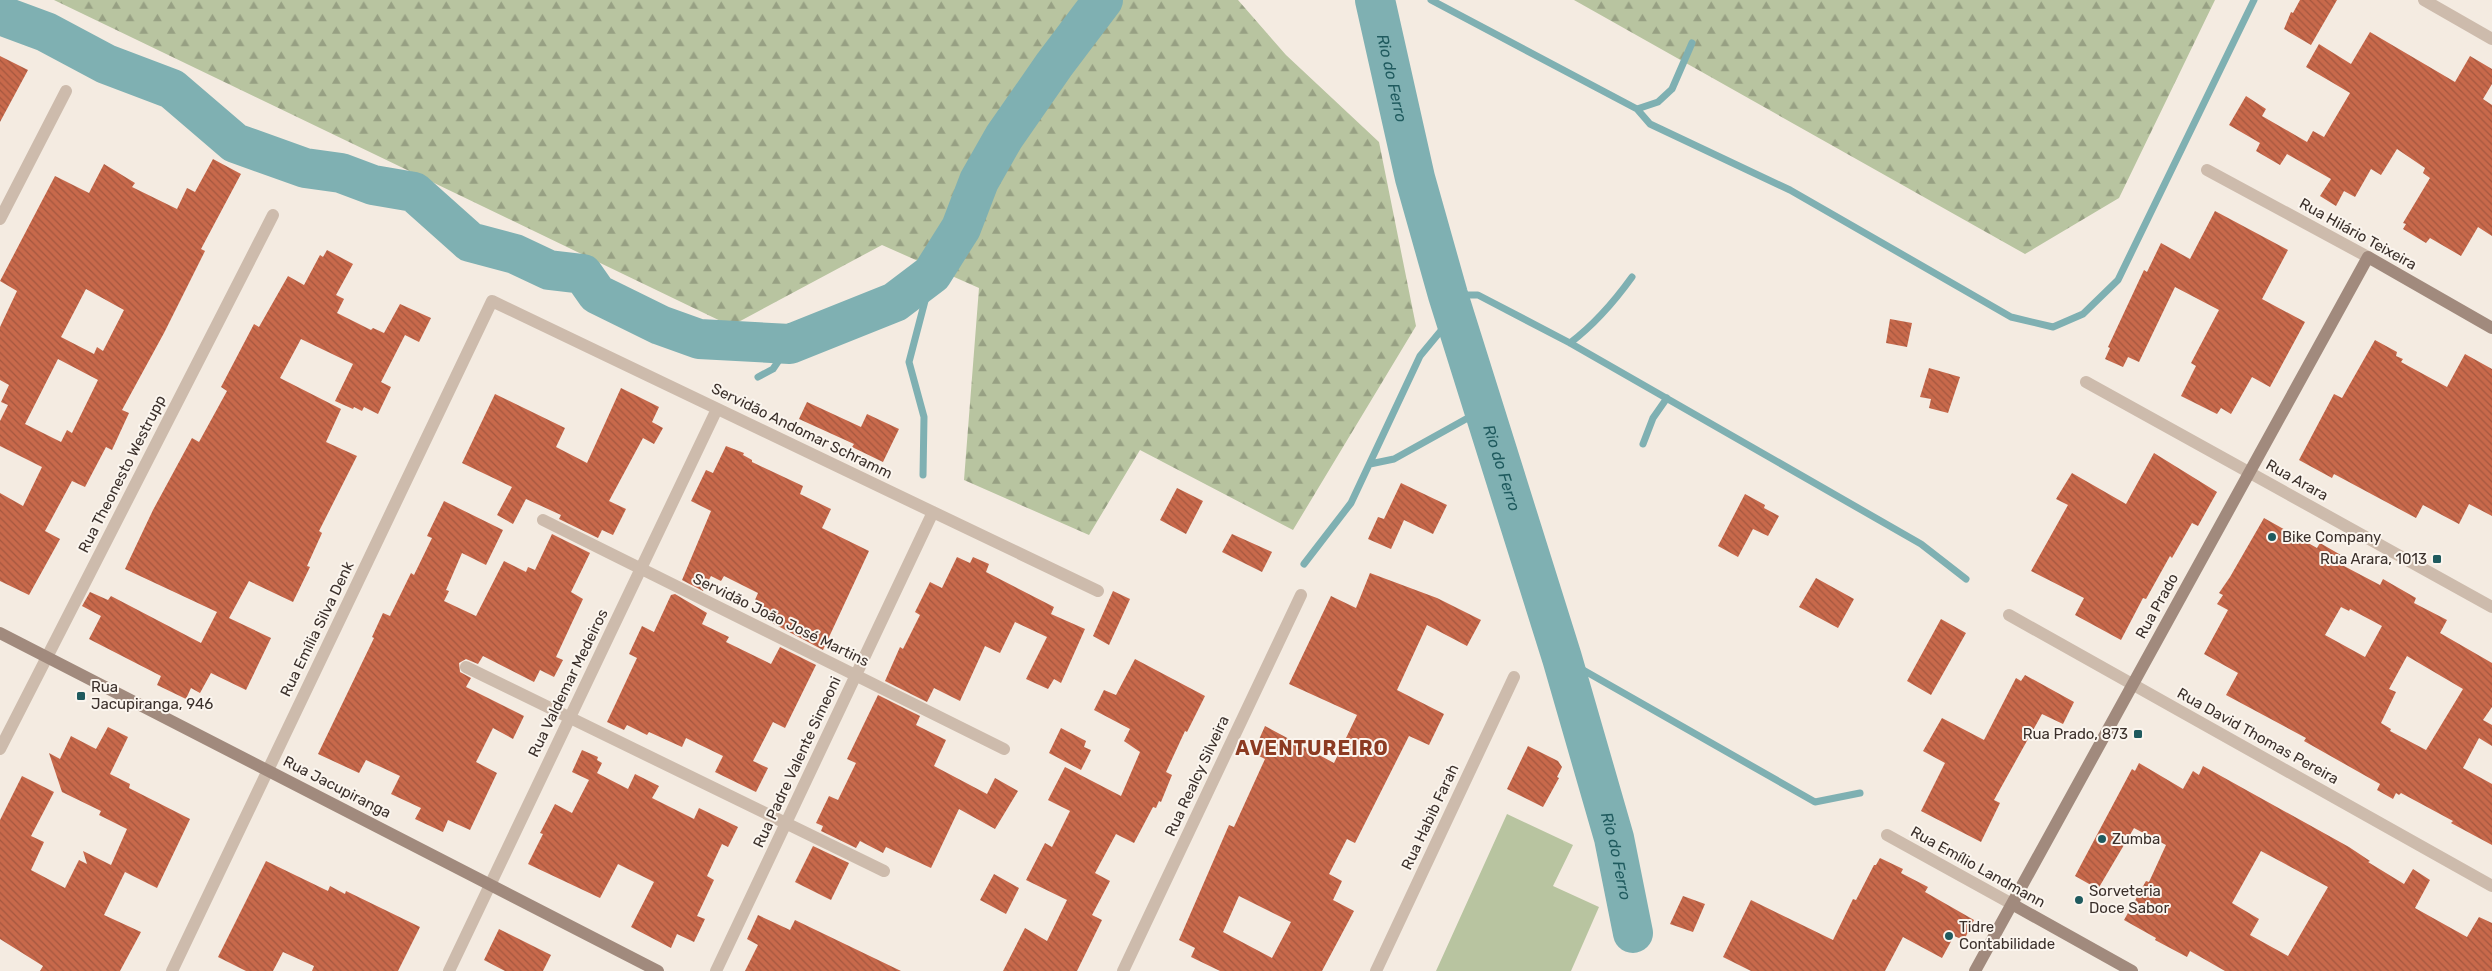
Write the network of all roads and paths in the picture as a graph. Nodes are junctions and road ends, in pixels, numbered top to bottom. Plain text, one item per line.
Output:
1 (2424, 0) edge
2 (2492, 39) edge
3 (66, 91) dead end
4 (2207, 170) dead end
5 (273, 215) dead end
6 (0, 219) edge
7 (2368, 256) junction
8 (492, 301) joint
9 (2492, 328) edge
10 (2086, 382) dead end
11 (717, 409) junction
12 (2249, 473) junction
13 (933, 512) junction
14 (543, 520) dead end
15 (641, 568) junction
16 (1098, 591) dead end
17 (1301, 595) dead end
18 (2492, 606) edge
19 (2009, 615) dead end
20 (0, 633) edge
21 (47, 657) junction
22 (466, 667) dead end
23 (856, 675) junction
24 (1514, 677) dead end
25 (2133, 684) junction
26 (570, 718) junction
27 (0, 749) edge
28 (1004, 749) dead end
29 (268, 770) junction
30 (786, 823) junction
31 (1887, 835) dead end
32 (884, 871) dead end
33 (490, 884) junction
34 (2492, 886) edge
35 (2012, 904) junction
36 (172, 971) edge
37 (449, 971) edge
38 (658, 971) edge
39 (716, 971) edge
40 (1123, 971) edge
41 (1376, 971) edge
42 (1975, 971) edge
43 (2132, 971) edge

1 - 2 street
3 - 6 street
4 - 7 street, Rua Hilário Teixeira
5 - 21 street, Rua Theonesto Westrupp
7 - 9 street, Rua Hilário Teixeira
7 - 12 street, Rua Prado
8 - 11 street, Servidão Andomar Schramm
8 - 29 street, Rua Emília Silva Denk
10 - 12 street, Rua Arara
11 - 13 street, Servidão Andomar Schramm
11 - 15 street, Rua Valdemar Medeiros
12 - 18 street, Rua Arara
12 - 25 street, Rua Prado
13 - 16 street, Servidão Andomar Schramm
13 - 23 street, Rua Padre Valente Simeoni
14 - 15 street, Servidão João José Martins
15 - 23 street, Servidão João José Martins
15 - 26 street, Rua Valdemar Medeiros
17 - 40 street, Rua Realcy Silveira
19 - 25 street, Rua David Thomas Pereira
20 - 21 street, Rua Jacupiranga
21 - 27 street, Rua Theonesto Westrupp
21 - 29 street, Rua Jacupiranga
22 - 26 street
23 - 28 street, Servidão João José Martins
23 - 30 street, Rua Padre Valente Simeoni
24 - 41 street, Rua Habib Farah
25 - 34 street, Rua David Thomas Pereira
25 - 35 street, Rua Prado
26 - 30 street
26 - 33 street, Rua Valdemar Medeiros
29 - 33 street, Rua Jacupiranga
29 - 36 street, Rua Emília Silva Denk
30 - 32 street
30 - 39 street, Rua Padre Valente Simeoni
31 - 35 street, Rua Emílio Landmann
33 - 37 street, Rua Valdemar Medeiros
33 - 38 street, Rua Jacupiranga
35 - 42 street, Rua Prado
35 - 43 street, Rua Emílio Landmann

